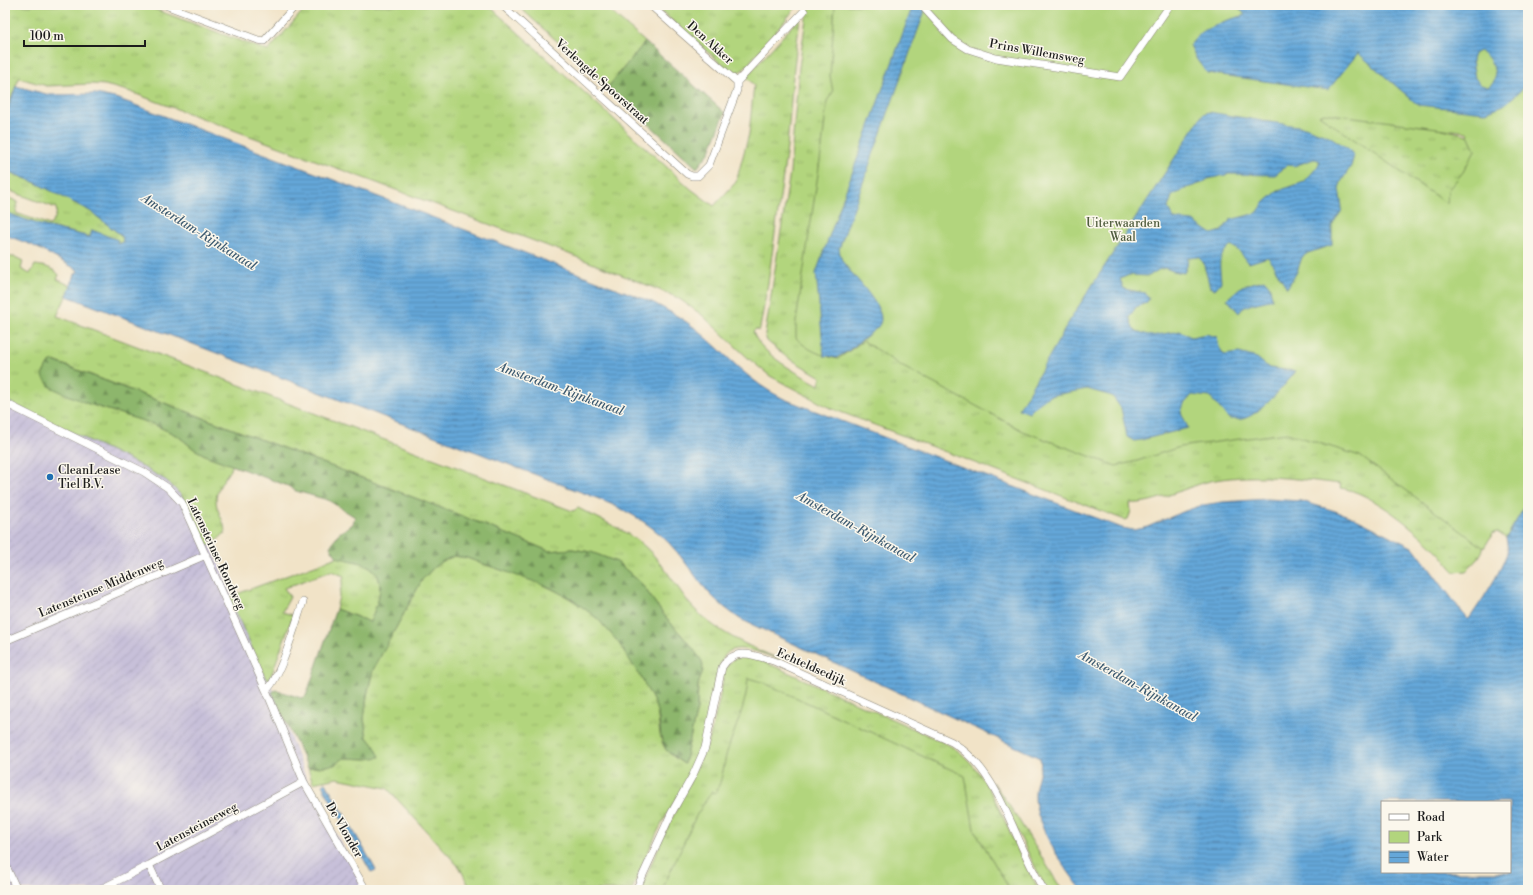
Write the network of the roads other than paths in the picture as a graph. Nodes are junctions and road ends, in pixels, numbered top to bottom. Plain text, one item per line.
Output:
1 (165, 5) edge
2 (296, 5) edge
3 (502, 5) edge
4 (650, 5) edge
5 (921, 5) edge
6 (1170, 5) edge
7 (804, 11) dead end
8 (737, 82) junction
9 (5, 403) edge
10 (206, 555) junction
11 (303, 602) dead end
12 (5, 641) edge
13 (266, 690) junction
14 (304, 782) junction
15 (148, 865) junction
16 (6, 867) edge
17 (16, 890) edge
18 (99, 890) edge
19 (161, 890) edge
20 (366, 890) edge
21 (636, 890) edge
22 (1044, 890) edge

1 - 2 street
3 - 8 street, Verlengde Spoorstraat
4 - 8 street, Den Akker
5 - 6 street, Prins Willemsweg
7 - 8 street, Den Akker
9 - 10 street, Latensteinse Rondweg
10 - 12 street, Latensteinse Middenweg
10 - 13 street, Latensteinse Rondweg
11 - 13 street
13 - 14 street, Latensteinse Rondweg
14 - 15 street, Latensteinseweg
14 - 20 street, De Vlonder
15 - 18 street, Latensteinseweg
15 - 19 street
16 - 17 street
21 - 22 street, Echteldsedijk

